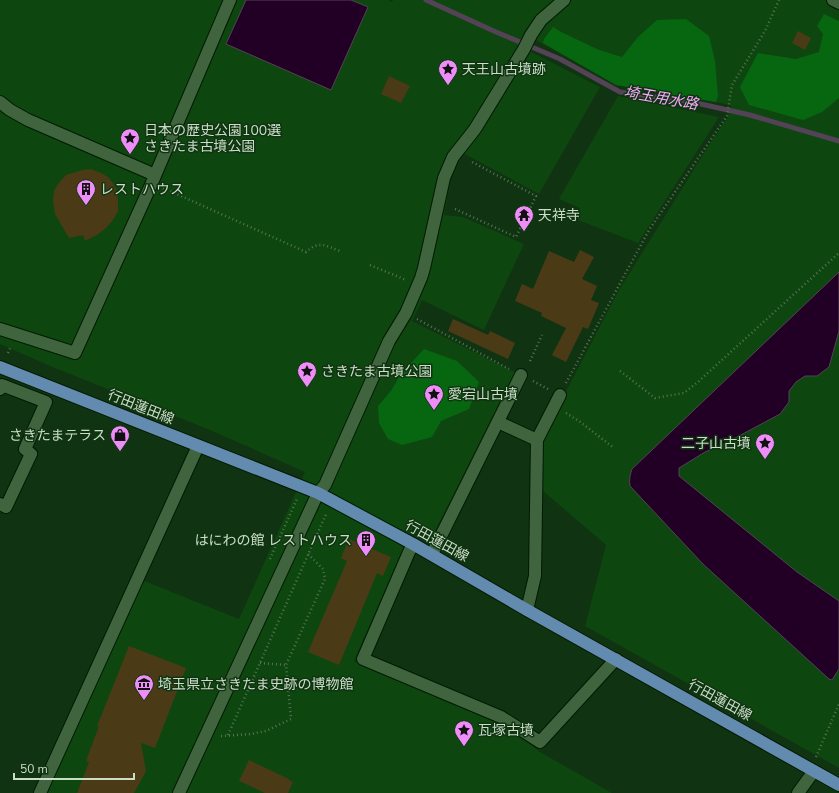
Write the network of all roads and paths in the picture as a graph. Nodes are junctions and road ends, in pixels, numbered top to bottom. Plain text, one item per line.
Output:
1 (230, 0) edge
2 (564, 0) edge
3 (779, 0) edge
4 (833, 0) edge
5 (839, 3) edge
6 (0, 102) edge
7 (472, 162) dead end
8 (153, 180) junction
9 (455, 209) dead end
10 (340, 251) dead end
11 (839, 253) edge
12 (370, 265) dead end
13 (417, 286) junction
14 (406, 313) junction
15 (0, 329) edge
16 (542, 336) dead end
17 (530, 361) dead end
18 (0, 367) edge
19 (620, 371) dead end
20 (521, 375) junction
21 (0, 390) edge
22 (557, 401) junction
23 (498, 422) junction
24 (537, 440) junction
25 (198, 446) junction
26 (614, 448) dead end
27 (322, 489) junction
28 (0, 504) edge
29 (328, 510) dead end
30 (414, 544) junction
31 (308, 554) junction
32 (432, 554) junction
33 (527, 610) junction
34 (616, 659) junction
35 (260, 663) junction
36 (286, 664) junction
37 (839, 704) edge
38 (228, 735) junction
39 (204, 738) junction
40 (815, 765) junction
41 (839, 785) edge
42 (40, 793) edge
43 (178, 793) edge
44 (798, 793) edge

1 - 8 street
2 - 13 street
3 - 22 path
4 - 5 street
6 - 8 street
7 - 9 path
8 - 10 path
8 - 15 street
11 - 19 path
12 - 13 path
13 - 14 street
14 - 20 path
14 - 27 street
16 - 17 path
18 - 25 main road, 行田蓮田線
20 - 22 path
20 - 23 street
21 - 28 street
22 - 24 street
22 - 26 path
23 - 24 street
23 - 32 street
24 - 33 street
25 - 27 main road, 行田蓮田線
25 - 42 street
27 - 30 main road, 行田蓮田線
27 - 39 street
29 - 31 path
30 - 32 main road, 行田蓮田線
30 - 34 street
31 - 35 path
31 - 36 path
32 - 33 main road, 行田蓮田線
33 - 34 main road, 行田蓮田線
34 - 40 main road, 行田蓮田線
35 - 36 path
35 - 38 path
36 - 38 path
37 - 40 path
38 - 39 path
39 - 43 street
40 - 41 main road, 行田蓮田線
40 - 44 street

